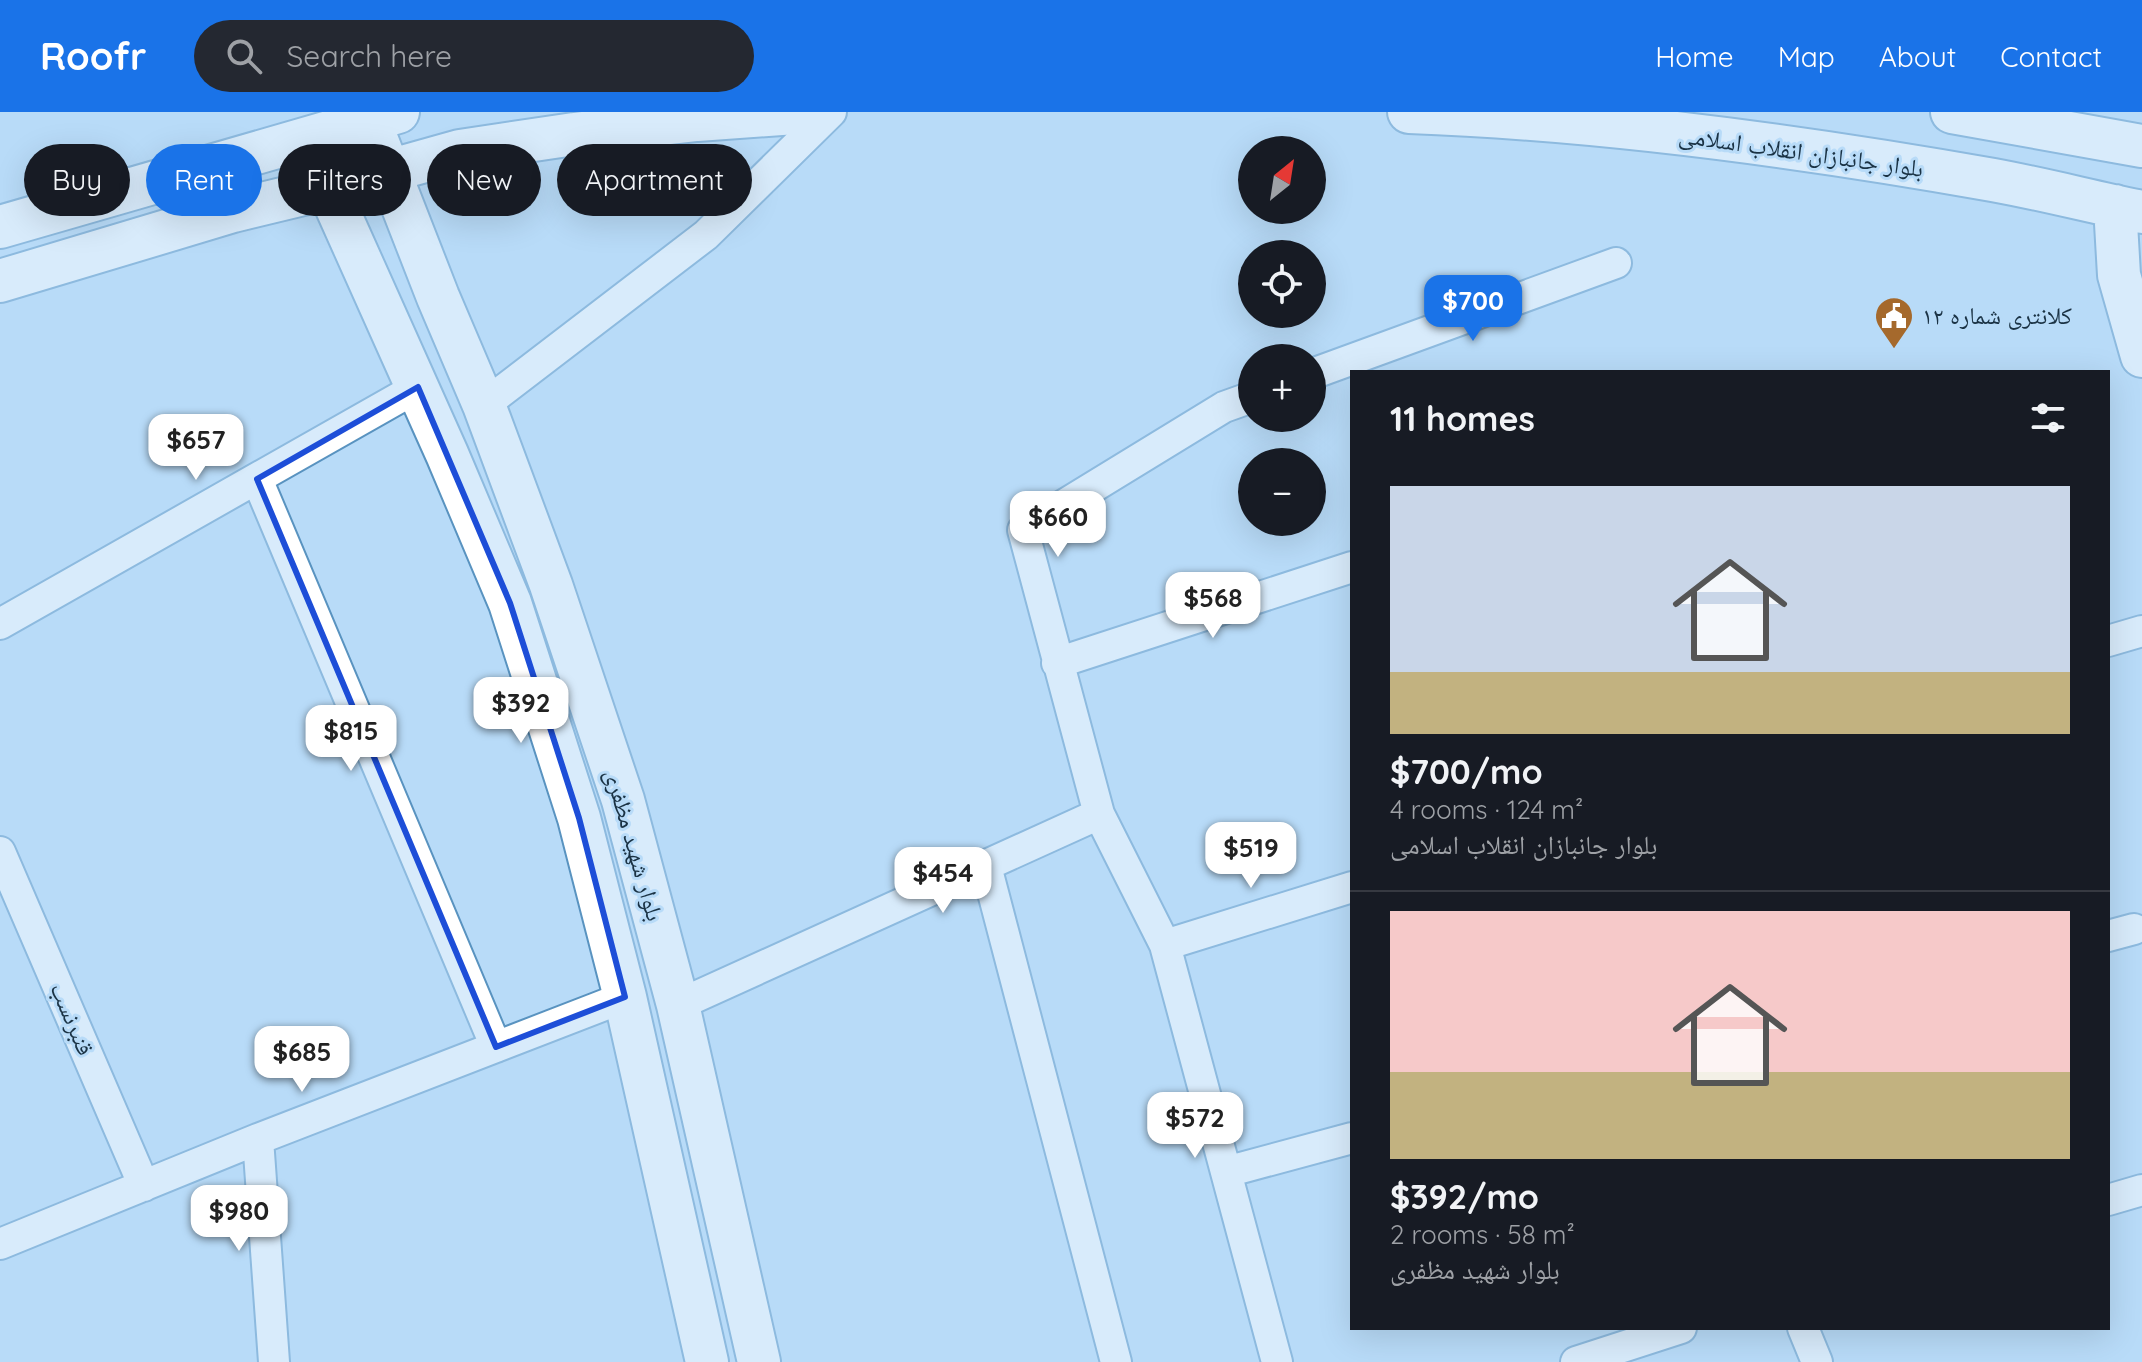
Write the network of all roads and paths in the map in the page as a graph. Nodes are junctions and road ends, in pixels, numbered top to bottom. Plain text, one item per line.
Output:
1 (809, 112) edge
2 (831, 112) edge
3 (1409, 112) edge
4 (1952, 112) edge
5 (383, 116) edge
6 (306, 139) junction
7 (308, 144) edge
8 (386, 144) edge
9 (2142, 146) edge
10 (411, 165) edge
11 (278, 200) edge
12 (2128, 209) edge
13 (341, 216) edge
14 (407, 216) edge
15 (0, 227) edge
16 (1616, 263) dead end
17 (0, 281) edge
18 (2142, 356) edge
19 (1326, 369) edge
20 (418, 387) junction
21 (1238, 402) edge
22 (484, 405) junction
23 (257, 479) junction
24 (1350, 568) edge
25 (0, 624) edge
26 (2142, 631) edge
27 (2110, 640) edge
28 (1057, 663) junction
29 (1099, 814) junction
30 (0, 852) edge
31 (986, 866) junction
32 (1350, 888) edge
33 (1165, 945) junction
34 (625, 997) junction
35 (678, 1005) junction
36 (496, 1047) junction
37 (258, 1139) junction
38 (1350, 1139) edge
39 (1226, 1172) junction
40 (144, 1186) junction
41 (2142, 1190) edge
42 (2110, 1199) edge
43 (0, 1244) edge
44 (1675, 1330) edge
45 (1804, 1330) edge
46 (274, 1362) edge
47 (707, 1362) edge
48 (759, 1362) edge
49 (1116, 1362) edge
50 (1277, 1362) edge
51 (1576, 1362) edge
52 (1817, 1362) edge

1 - 10 main road
2 - 22 street
3 - 12 main road, بلوار جانبازان انقلاب اسلامی
4 - 9 main road
5 - 6 main road
5 - 8 main road, بلوار شهید مظفری
6 - 7 main road, بلوار شهید مظفری
6 - 15 main road
11 - 17 main road
12 - 18 main road
13 - 20 main road, بلوار شهید مظفری
14 - 22 main road, بلوار شهید مظفری
16 - 19 street
20 - 23 street
20 - 34 main road, بلوار شهید مظفری
21 - 28 street
22 - 35 main road, بلوار شهید مظفری
23 - 25 street
23 - 36 street
24 - 28 street
26 - 27 street
28 - 29 street
29 - 31 street
29 - 33 street
30 - 40 street, قنبرنسب
31 - 35 street
31 - 49 street
32 - 33 street
33 - 39 street
34 - 36 street
34 - 47 main road, بلوار شهید مظفری
35 - 48 main road, بلوار شهید مظفری
36 - 37 street
37 - 40 street
37 - 46 street
38 - 39 street
39 - 50 street
40 - 43 street
41 - 42 street
44 - 51 street
45 - 52 street

